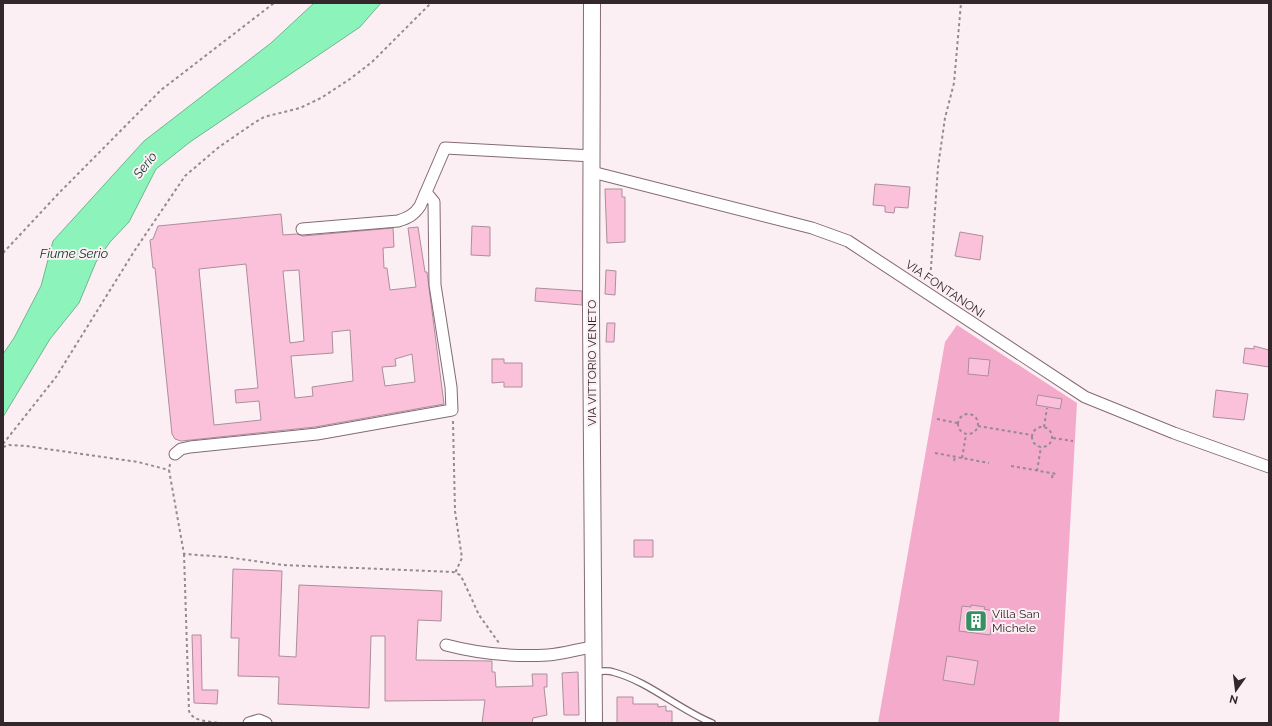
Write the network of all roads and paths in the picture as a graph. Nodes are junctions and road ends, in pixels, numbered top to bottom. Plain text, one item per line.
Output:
1 (274, 3) edge
2 (431, 3) edge
3 (592, 3) edge
4 (961, 3) edge
5 (592, 164) junction
6 (425, 194) junction
7 (302, 229) dead end
8 (3, 253) edge
9 (929, 294) junction
10 (1047, 408) dead end
11 (452, 410) junction
12 (937, 419) dead end
13 (957, 422) junction
14 (978, 426) junction
15 (1044, 427) junction
16 (966, 434) junction
17 (1032, 435) junction
18 (1053, 438) junction
19 (1073, 441) dead end
20 (3, 445) edge
21 (1041, 447) junction
22 (935, 453) dead end
23 (175, 454) joint
24 (955, 457) junction
25 (962, 458) junction
26 (954, 461) dead end
27 (989, 462) dead end
28 (1012, 466) dead end
29 (1269, 467) edge
30 (169, 470) junction
31 (1037, 471) junction
32 (1053, 473) junction
33 (1057, 474) dead end
34 (1052, 478) dead end
35 (184, 554) junction
36 (455, 573) junction
37 (446, 645) dead end
38 (593, 648) junction
39 (516, 656) junction
40 (593, 672) junction
41 (220, 723) edge
42 (249, 723) edge
43 (266, 723) edge
44 (594, 723) edge
45 (712, 723) edge

1 - 8 path
2 - 20 path
3 - 5 main road, VIA VITTORIO VENETO
4 - 9 path
5 - 6 street, VIA FONTANONI
5 - 9 street, VIA FONTANONI
5 - 38 main road, VIA VITTORIO VENETO
6 - 7 street
6 - 11 street
9 - 29 street, VIA FONTANONI
10 - 15 path
11 - 23 street
11 - 36 path
12 - 13 path
13 - 14 path
13 - 16 path
14 - 16 path
14 - 17 path
15 - 17 path
15 - 18 path
16 - 25 path
17 - 21 path
18 - 19 path
18 - 21 path
20 - 30 path
21 - 31 path
22 - 24 path
23 - 30 path
24 - 25 path
24 - 26 path
25 - 27 path
28 - 31 path
30 - 35 path
31 - 32 path
32 - 33 path
32 - 34 path
35 - 36 path
35 - 41 path
36 - 39 path
37 - 39 street
38 - 39 street
38 - 40 main road, VIA VITTORIO VENETO
40 - 44 main road, VIA VITTORIO VENETO
40 - 45 lane
42 - 43 street

